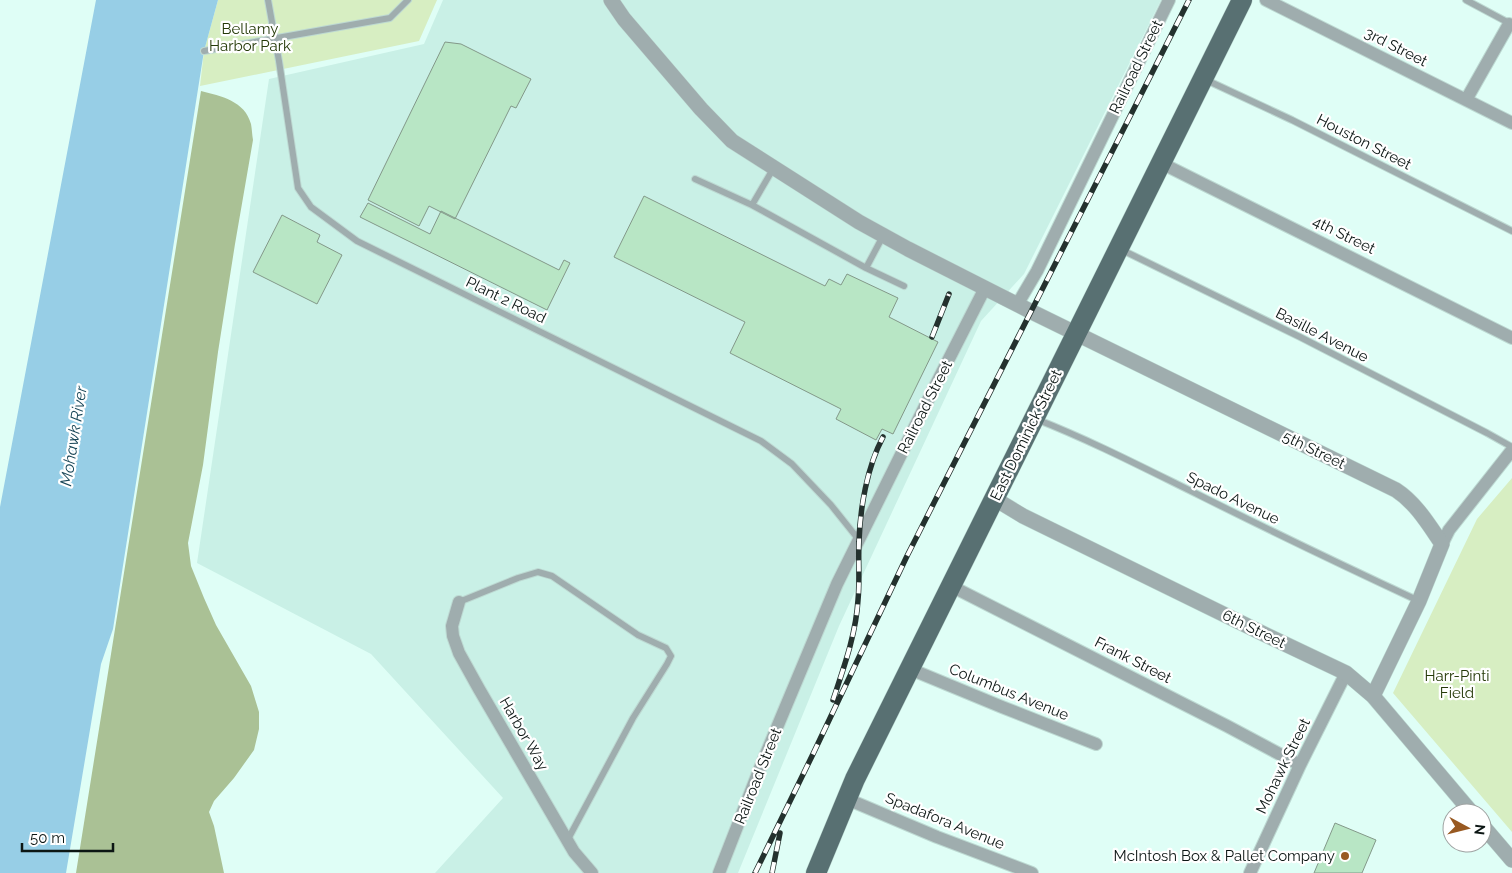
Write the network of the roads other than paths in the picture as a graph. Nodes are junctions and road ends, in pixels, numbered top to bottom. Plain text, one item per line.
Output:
1 (268, 0) edge
2 (408, 0) edge
3 (611, 0) edge
4 (1169, 0) edge
5 (1242, 0) edge
6 (1266, 0) edge
7 (1466, 0) edge
8 (1511, 25) edge
9 (275, 38) junction
10 (204, 52) dead end
11 (1203, 78) junction
12 (1466, 100) junction
13 (1512, 123) edge
14 (1161, 163) junction
15 (774, 168) junction
16 (695, 179) dead end
17 (752, 205) junction
18 (1512, 231) edge
19 (883, 236) junction
20 (1119, 248) junction
21 (866, 268) junction
22 (904, 286) dead end
23 (985, 288) junction
24 (1017, 305) junction
25 (1077, 334) junction
26 (1512, 338) edge
27 (1035, 419) junction
28 (1512, 448) edge
29 (995, 499) junction
30 (859, 540) junction
31 (1442, 544) junction
32 (951, 586) junction
33 (1419, 601) junction
34 (459, 602) joint
35 (910, 669) junction
36 (1346, 673) junction
37 (1373, 696) junction
38 (1096, 744) dead end
39 (1300, 765) junction
40 (847, 799) junction
41 (1464, 803) edge
42 (1492, 837) edge
43 (567, 840) junction
44 (1512, 860) edge
45 (592, 873) edge
46 (719, 873) edge
47 (816, 873) edge
48 (1032, 873) edge
49 (1250, 873) edge

1 - 9 lane, Plant 2 Road
2 - 9 lane
3 - 15 street
4 - 24 street, Railroad Street
5 - 11 main road, East Dominick Street
6 - 12 street, 3rd Street
7 - 8 lane
8 - 12 street
9 - 10 lane
9 - 30 lane, Plant 2 Road
11 - 14 main road, East Dominick Street
11 - 18 lane, Houston Street
12 - 13 street, 3rd Street
14 - 20 main road, East Dominick Street
14 - 26 street, 4th Street
15 - 17 lane
15 - 19 street
16 - 17 lane
17 - 21 lane
19 - 21 lane
19 - 23 street
20 - 25 main road, East Dominick Street
20 - 28 lane, Basille Avenue
21 - 22 lane
23 - 24 street
23 - 30 street, Railroad Street
24 - 25 street, 5th Street
25 - 27 main road, East Dominick Street
25 - 31 street, 5th Street
27 - 29 main road, East Dominick Street
27 - 33 lane, Spado Avenue
28 - 31 street
29 - 32 main road, East Dominick Street
29 - 36 street, 6th Street
30 - 46 street, Railroad Street
31 - 33 street
32 - 35 main road, East Dominick Street
32 - 39 street, Frank Street
33 - 37 street
34 - 43 street, Harbor Way
34 - 43 lane
35 - 38 street, Columbus Avenue
35 - 40 main road, East Dominick Street
36 - 37 street, 6th Street
36 - 39 street, Mohawk Street
37 - 41 street, 6th Street
39 - 49 street, Mohawk Street
40 - 47 main road, East Dominick Street
40 - 48 street, Spadafora Avenue
42 - 44 street
43 - 45 street, Harbor Way

